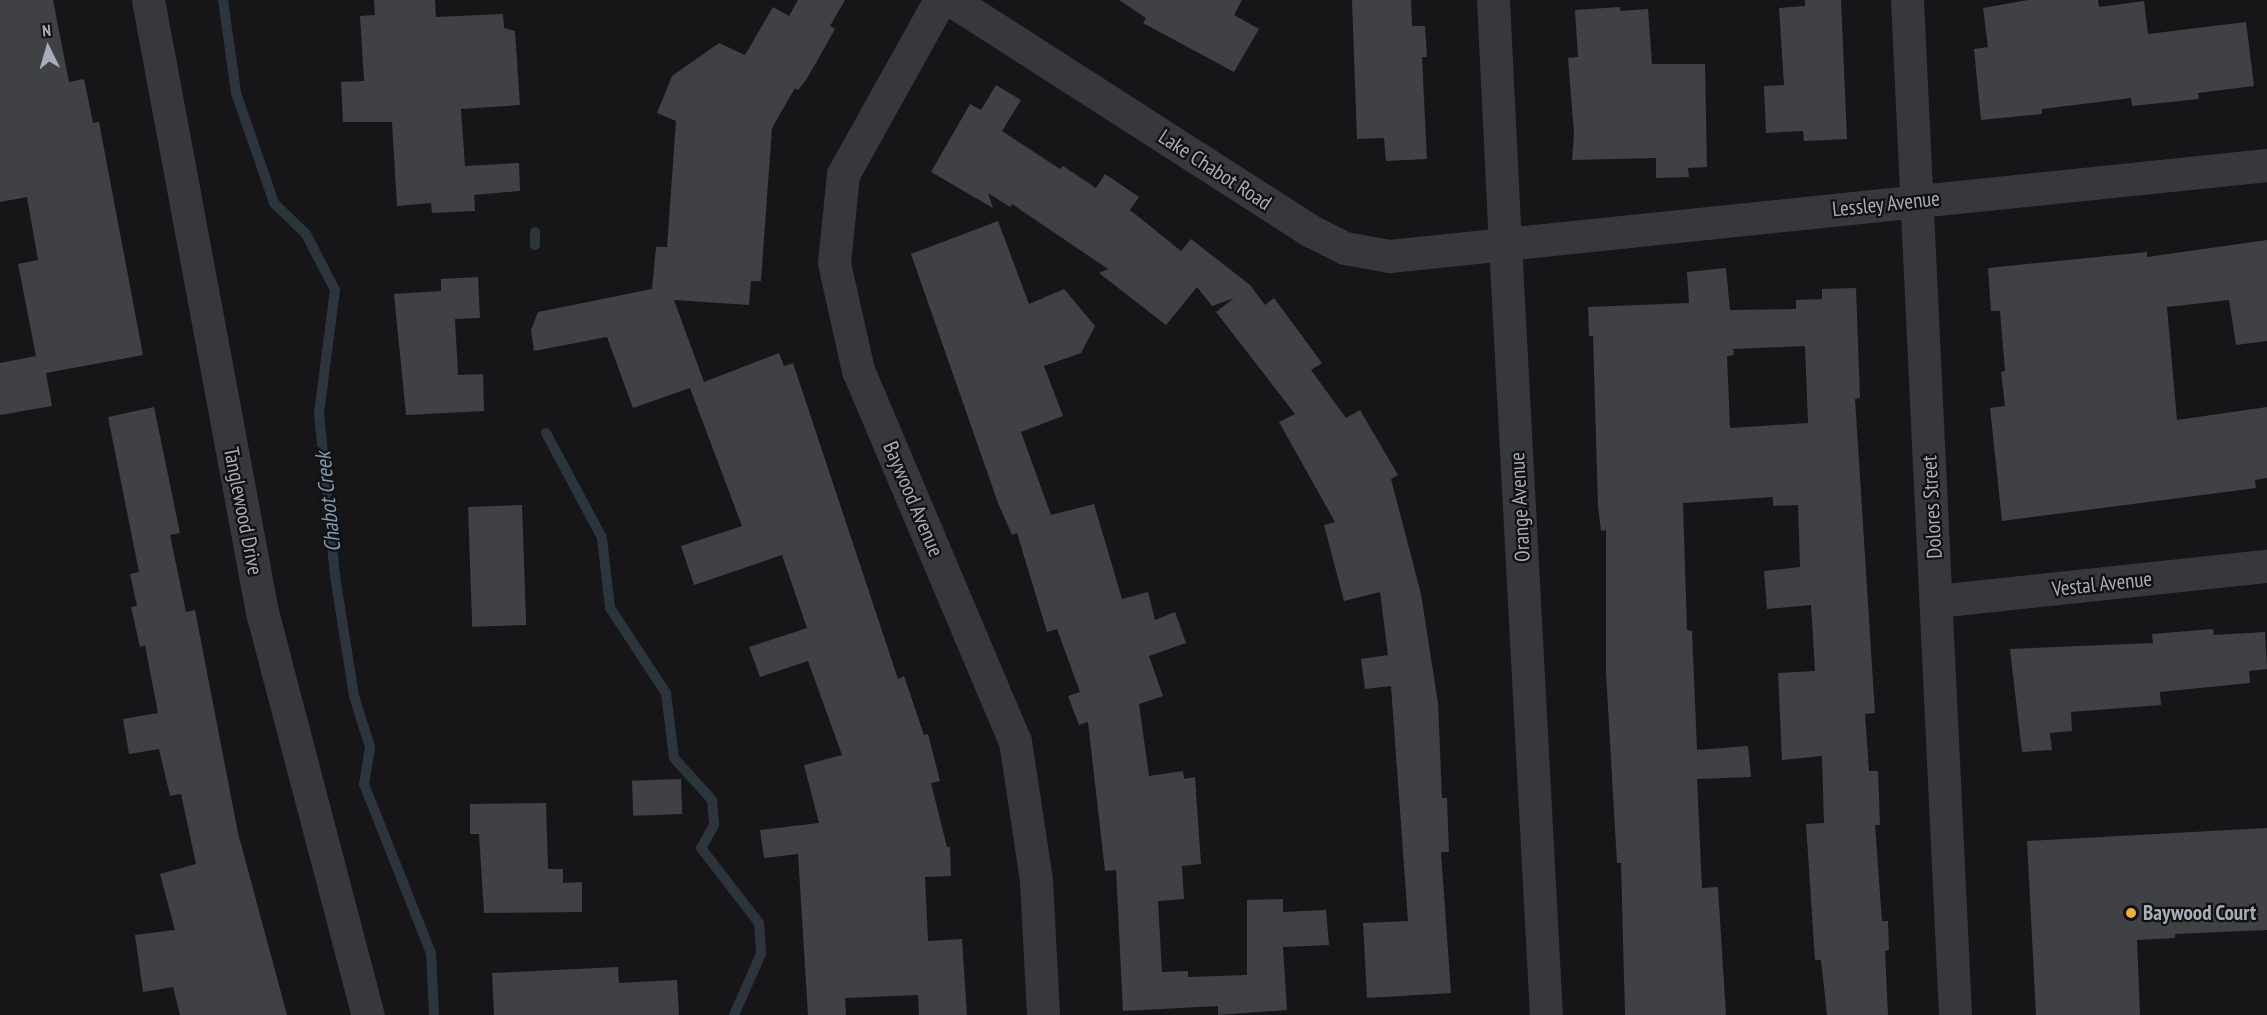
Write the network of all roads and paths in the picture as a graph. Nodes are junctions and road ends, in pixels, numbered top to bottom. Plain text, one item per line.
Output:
1 (148, 0) edge
2 (940, 0) edge
3 (951, 0) edge
4 (1493, 0) edge
5 (1907, 0) edge
6 (2267, 165) edge
7 (1916, 201) junction
8 (1505, 244) junction
9 (2267, 566) edge
10 (1937, 601) junction
11 (368, 1015) edge
12 (1043, 1015) edge
13 (1546, 1015) edge
14 (1954, 1015) edge

1 - 11 street, Tanglewood Drive
2 - 12 street, Baywood Avenue
3 - 8 street, Lake Chabot Road
4 - 8 street, Orange Avenue
5 - 7 street, Dolores Street
6 - 7 street, Lessley Avenue
7 - 8 street, Lessley Avenue
7 - 10 street, Dolores Street
8 - 13 street, Orange Avenue
9 - 10 street, Vestal Avenue
10 - 14 street, Dolores Street

